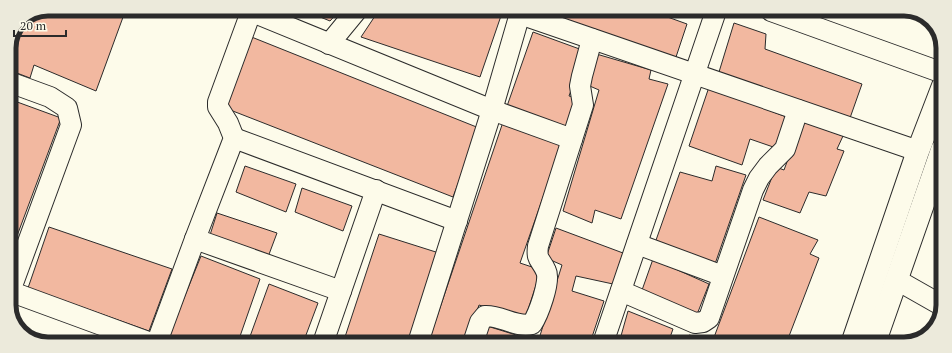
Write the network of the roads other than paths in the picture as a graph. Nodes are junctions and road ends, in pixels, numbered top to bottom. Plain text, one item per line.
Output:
1 (246, 16) edge
2 (262, 16) edge
3 (352, 16) edge
4 (520, 16) edge
5 (532, 16) edge
6 (714, 16) edge
7 (785, 16) edge
8 (592, 39) junction
9 (329, 44) junction
10 (936, 70) edge
11 (694, 74) junction
12 (16, 85) edge
13 (936, 104) edge
14 (492, 110) junction
15 (798, 110) junction
16 (234, 138) junction
17 (572, 139) junction
18 (918, 151) junction
19 (936, 167) edge
20 (376, 190) junction
21 (457, 221) junction
22 (195, 239) junction
23 (637, 244) junction
24 (16, 273) edge
25 (723, 276) junction
26 (897, 280) junction
27 (341, 291) junction
28 (621, 291) junction
29 (16, 295) edge
30 (936, 302) edge
31 (134, 337) edge
32 (159, 337) edge
33 (325, 337) edge
34 (420, 337) edge
35 (475, 337) edge
36 (605, 337) edge
37 (854, 337) edge
38 (877, 337) edge

1 - 16 street
2 - 9 street
3 - 9 street
4 - 14 street
5 - 8 street
6 - 11 street
7 - 10 street
8 - 11 street
8 - 17 street
9 - 14 street
11 - 15 street
11 - 23 street
12 - 24 street
13 - 18 main road
14 - 17 street
14 - 21 street
15 - 18 street
15 - 25 street
16 - 20 street
16 - 22 street
17 - 35 street
18 - 37 main road
19 - 26 main road
20 - 21 street
20 - 27 street
21 - 34 street
22 - 27 street
22 - 32 street
23 - 25 street
23 - 28 street
25 - 28 street
26 - 30 street
26 - 38 main road
27 - 33 street
28 - 36 street
29 - 31 street

